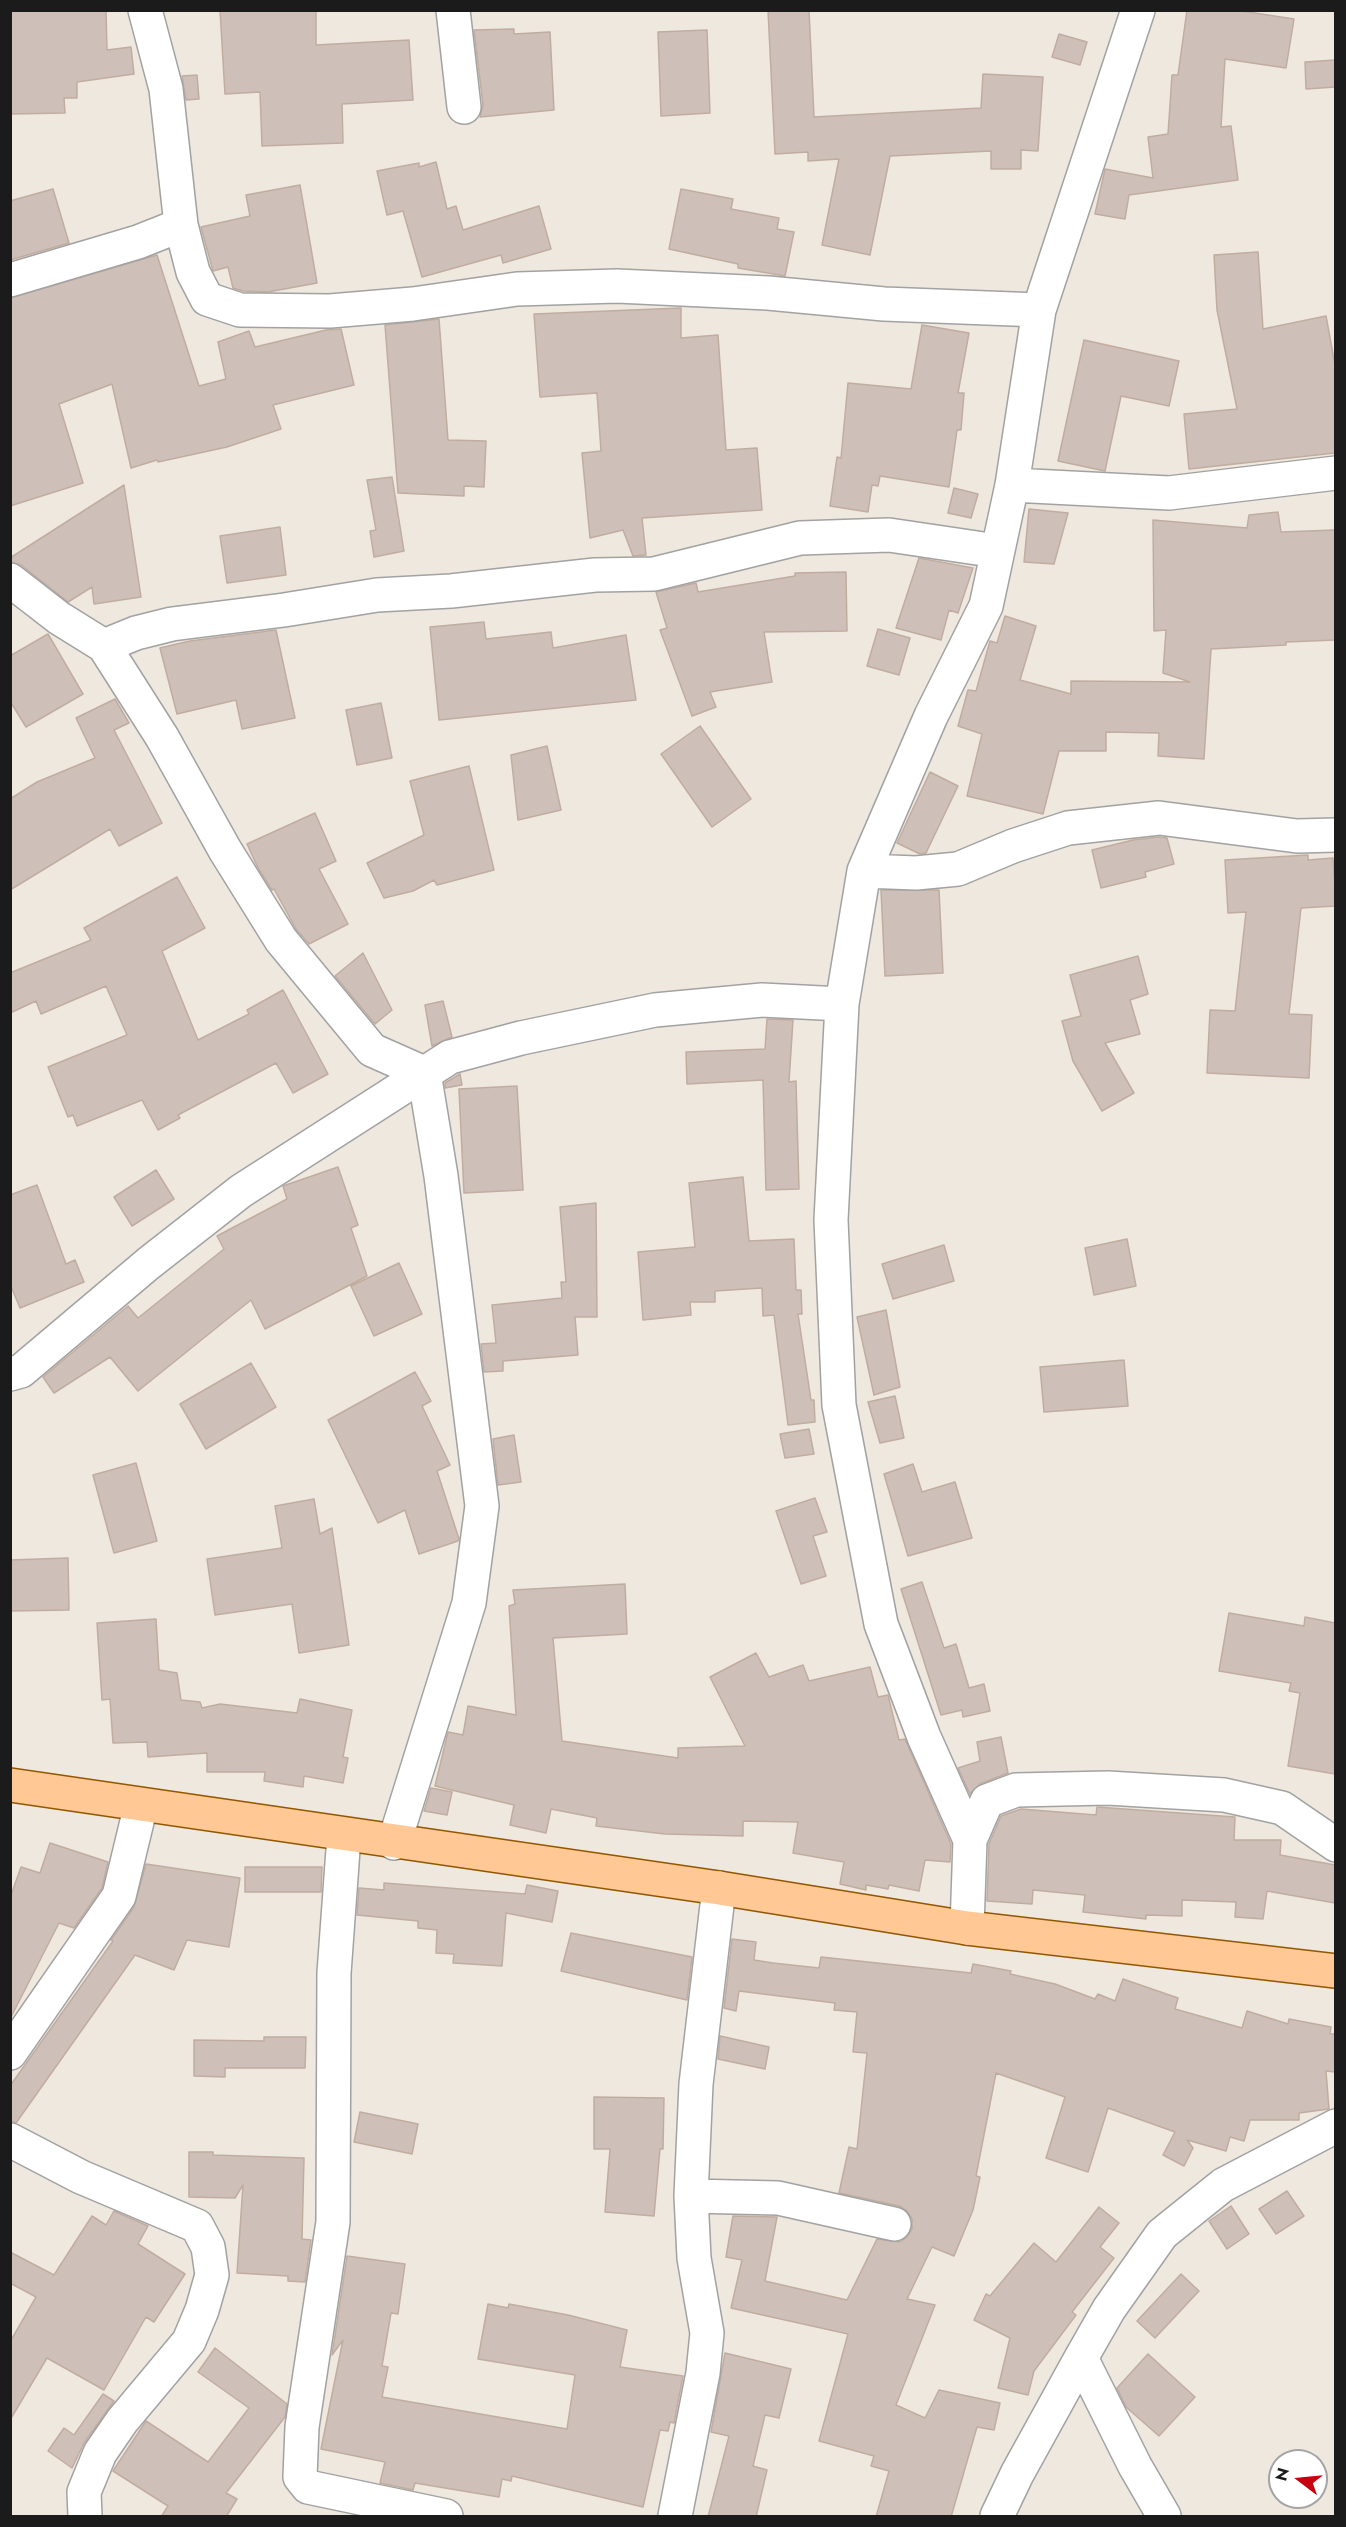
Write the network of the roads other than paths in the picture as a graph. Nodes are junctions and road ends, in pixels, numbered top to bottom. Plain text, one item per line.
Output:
1 (145, 10) edge
2 (453, 10) edge
3 (1138, 10) edge
4 (464, 107) dead end
5 (181, 225) junction
6 (10, 280) edge
7 (1039, 310) junction
8 (1335, 473) edge
9 (1012, 484) junction
10 (997, 551) junction
11 (10, 580) edge
12 (104, 646) junction
13 (1335, 836) edge
14 (864, 871) junction
15 (842, 1004) junction
16 (424, 1073) junction
17 (10, 1374) edge
18 (10, 1785) edge
19 (141, 1805) junction
20 (344, 1836) junction
21 (970, 1839) junction
22 (394, 1843) junction
23 (1335, 1845) edge
24 (719, 1888) junction
25 (968, 1928) junction
26 (1335, 1971) edge
27 (10, 2053) edge
28 (1335, 2126) edge
29 (10, 2140) edge
30 (691, 2196) junction
31 (894, 2224) dead end
32 (1081, 2358) junction
33 (85, 2517) edge
34 (446, 2517) edge
35 (675, 2517) edge
36 (997, 2517) edge
37 (1164, 2517) edge

1 - 5 street
2 - 4 street
3 - 7 street
5 - 6 street
5 - 7 street
7 - 9 street
8 - 9 street
9 - 10 street
10 - 12 street
10 - 14 street
11 - 12 street
12 - 16 street
13 - 14 street
14 - 15 street
15 - 16 street
15 - 21 street
16 - 17 street
16 - 22 street
18 - 19 main road
19 - 20 main road
19 - 27 street
20 - 22 main road
20 - 34 street
21 - 23 street
21 - 25 street
22 - 24 main road
24 - 25 main road
24 - 30 street
25 - 26 main road
28 - 32 street
29 - 33 street
30 - 31 street
30 - 35 street
32 - 36 street
32 - 37 street

